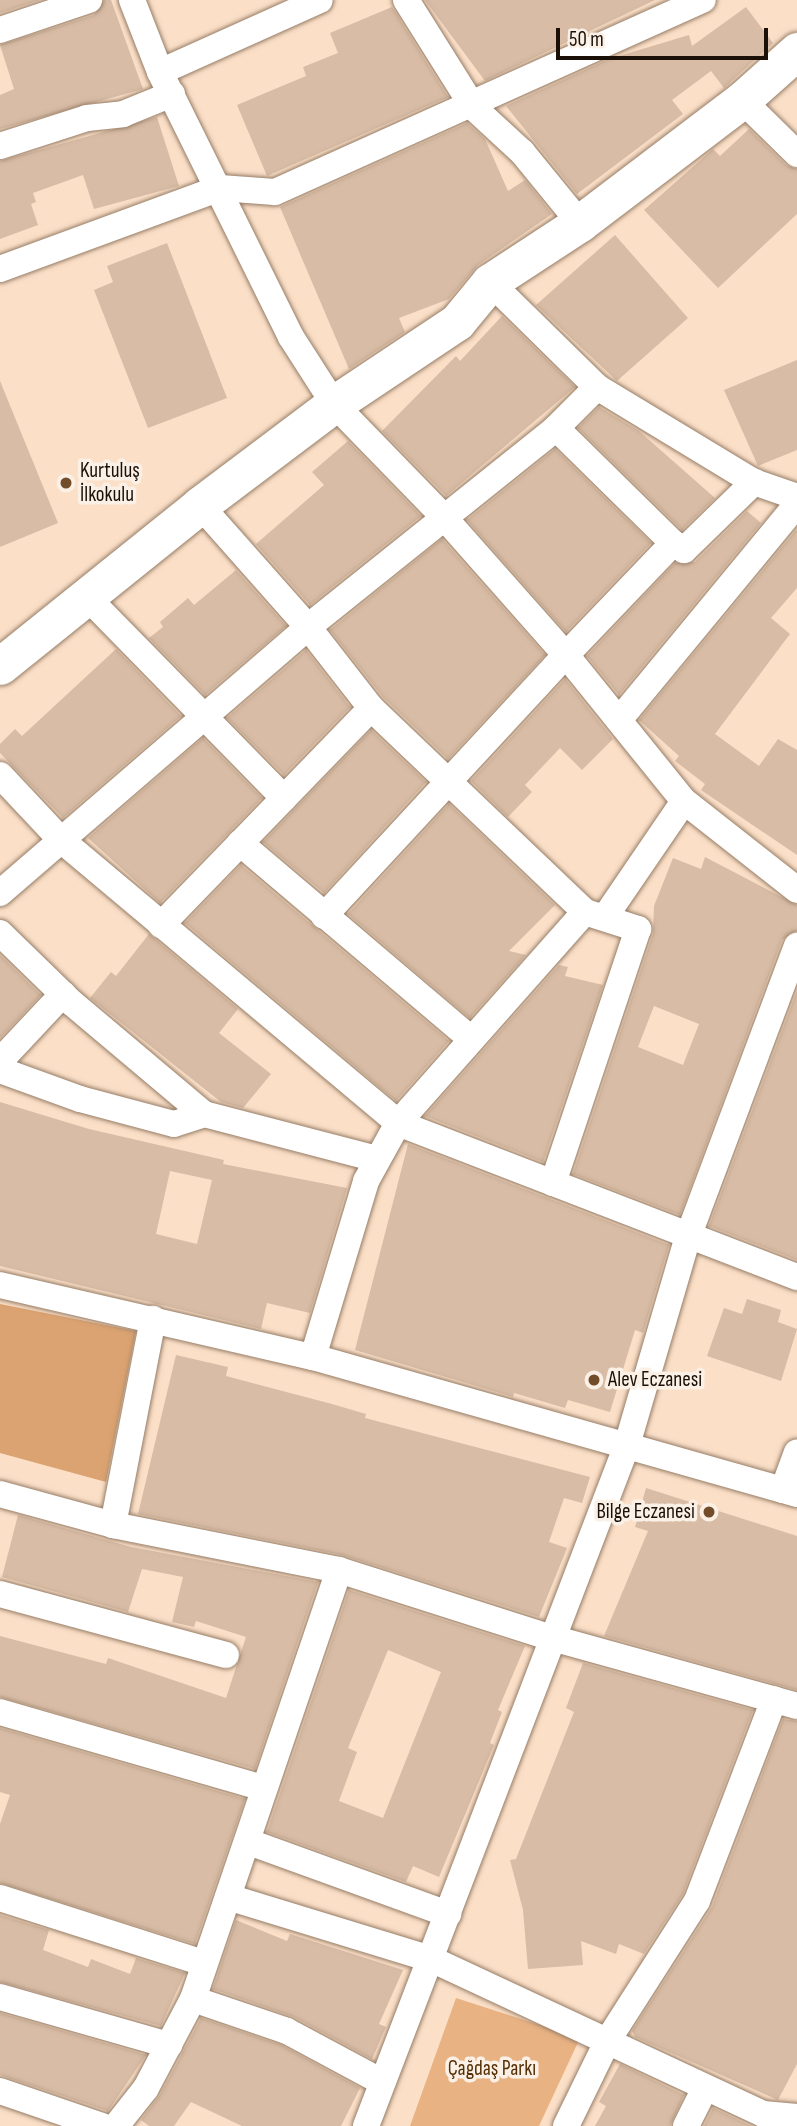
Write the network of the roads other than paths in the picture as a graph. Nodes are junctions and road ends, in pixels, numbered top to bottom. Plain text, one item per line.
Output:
1 (89, 0) edge
2 (131, 0) edge
3 (320, 0) edge
4 (406, 0) edge
5 (697, 1) edge
6 (0, 30) edge
7 (797, 51) edge
8 (166, 83) junction
9 (742, 100) junction
10 (473, 107) junction
11 (0, 146) edge
12 (797, 153) edge
13 (220, 188) junction
14 (580, 223) junction
15 (0, 269) edge
16 (490, 282) junction
17 (597, 387) junction
18 (334, 404) junction
19 (556, 428) junction
20 (754, 482) junction
21 (797, 497) edge
22 (797, 504) edge
23 (200, 505) junction
24 (442, 515) junction
25 (673, 543) junction
26 (86, 596) junction
27 (308, 626) junction
28 (566, 655) junction
29 (0, 666) edge
30 (371, 708) junction
31 (204, 720) junction
32 (619, 720) junction
33 (0, 775) edge
34 (447, 779) junction
35 (284, 798) junction
36 (684, 800) junction
37 (60, 839) junction
38 (240, 843) junction
39 (797, 890) edge
40 (0, 893) edge
41 (595, 915) junction
42 (324, 916) junction
43 (161, 925) junction
44 (0, 933) edge
45 (797, 947) edge
46 (63, 994) junction
47 (470, 1038) junction
48 (0, 1060) edge
49 (0, 1070) edge
50 (204, 1114) junction
51 (398, 1123) junction
52 (377, 1158) junction
53 (553, 1183) junction
54 (688, 1237) junction
55 (797, 1277) edge
56 (0, 1285) edge
57 (153, 1319) junction
58 (313, 1357) junction
59 (627, 1445) junction
60 (797, 1452) edge
61 (790, 1492) edge
62 (0, 1494) edge
63 (113, 1525) junction
64 (339, 1570) junction
65 (0, 1594) edge
66 (552, 1638) junction
67 (226, 1655) dead end
68 (785, 1702) edge
69 (0, 1712) edge
70 (264, 1788) junction
71 (249, 1842) junction
72 (228, 1897) junction
73 (0, 1898) edge
74 (448, 1914) junction
75 (431, 1959) junction
76 (204, 1963) junction
77 (0, 1997) edge
78 (193, 1999) junction
79 (608, 2040) junction
80 (169, 2045) junction
81 (382, 2082) junction
82 (705, 2088) junction
83 (0, 2091) edge
84 (791, 2114) edge
85 (102, 2126) edge
86 (116, 2126) edge
87 (366, 2126) edge
88 (566, 2126) edge
89 (686, 2126) edge

1 - 6 street
2 - 8 street
3 - 8 street
4 - 10 street
5 - 10 street
7 - 9 street
8 - 11 street
8 - 13 street
9 - 12 street
9 - 14 street
10 - 13 street
10 - 14 street
13 - 15 street
13 - 18 street
14 - 16 street
16 - 17 street
16 - 18 street
17 - 19 street
17 - 20 street
18 - 23 street
18 - 24 street
19 - 24 street
19 - 25 street
20 - 21 street
20 - 25 street
22 - 32 street
23 - 26 street
23 - 27 street
24 - 27 street
24 - 28 street
25 - 28 street
26 - 29 street
26 - 31 street
27 - 30 street
27 - 31 street
28 - 32 street
28 - 34 street
30 - 34 street
30 - 35 street
31 - 35 street
31 - 37 street
32 - 36 street
33 - 37 street
34 - 41 street
34 - 42 street
35 - 38 street
36 - 39 street
36 - 41 street
37 - 40 street
37 - 43 street
38 - 42 street
38 - 43 street
41 - 47 street
41 - 53 street
42 - 47 street
43 - 51 street
44 - 46 street
45 - 54 street
46 - 48 street
46 - 50 street
47 - 51 street
49 - 50 street
50 - 52 street
51 - 52 street
51 - 53 street
52 - 58 street
53 - 54 street
54 - 55 street
54 - 59 street
56 - 57 street
57 - 58 street
57 - 63 street
58 - 59 street
59 - 61 street
59 - 66 street
60 - 61 street
62 - 63 street
63 - 64 street
64 - 66 street
64 - 70 street
65 - 67 street
66 - 68 street
66 - 74 street
68 - 79 street
69 - 70 street
70 - 71 street
71 - 72 street
71 - 74 street
72 - 75 street
72 - 76 street
73 - 76 street
74 - 75 street
75 - 79 street
75 - 81 street
76 - 78 street
77 - 80 street
78 - 80 street
78 - 81 street
79 - 82 street
79 - 88 street
80 - 86 street
81 - 87 street
82 - 84 street
82 - 89 street
83 - 85 street

